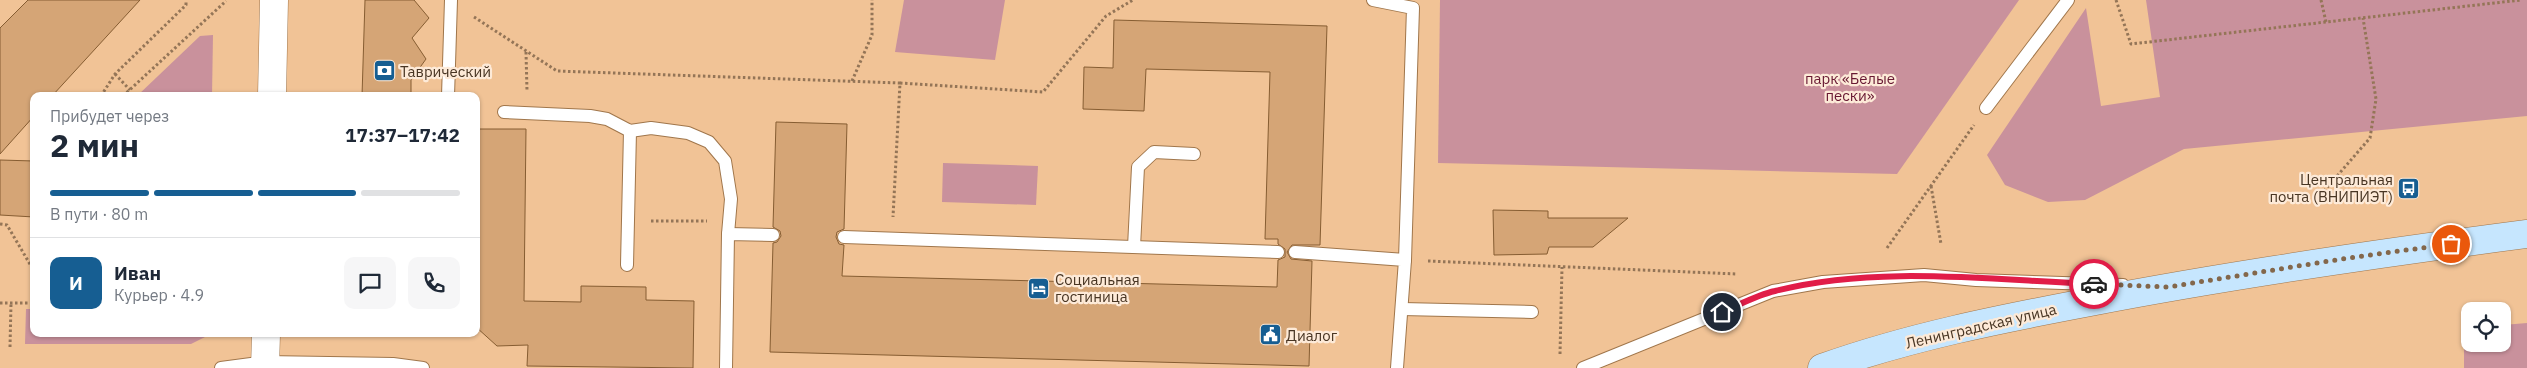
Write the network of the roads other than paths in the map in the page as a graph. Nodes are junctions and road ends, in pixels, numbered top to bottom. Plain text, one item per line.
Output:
1 (274, 0) edge
2 (452, 0) edge
3 (1373, 0) edge
4 (2068, 0) edge
5 (272, 92) edge
6 (448, 92) edge
7 (1986, 108) road end
8 (504, 112) dead end
9 (630, 131) junction
10 (1194, 154) dead end
11 (728, 234) junction
12 (2527, 234) edge
13 (773, 235) dead end
14 (844, 237) dead end
15 (1134, 247) junction
16 (1278, 252) dead end
17 (1296, 252) dead end
18 (1405, 260) junction
19 (626, 265) dead end
20 (2168, 287) junction
21 (1402, 309) junction
22 (1532, 312) dead end
23 (266, 337) edge
24 (265, 365) edge
25 (222, 368) edge
26 (424, 368) edge
27 (726, 368) edge
28 (1397, 368) edge
29 (1584, 368) edge
30 (1822, 368) edge

1 - 5 street
2 - 6 lane
3 - 18 lane
4 - 7 lane
8 - 9 lane
9 - 11 lane
9 - 19 lane
10 - 15 lane
11 - 13 lane
11 - 27 lane
12 - 20 main road, Ленинградская улица
14 - 15 lane
15 - 16 lane
17 - 18 lane
18 - 21 lane
20 - 29 lane
20 - 30 main road, Ленинградская улица
21 - 22 lane
21 - 28 lane
23 - 24 street
24 - 25 lane
24 - 26 lane

